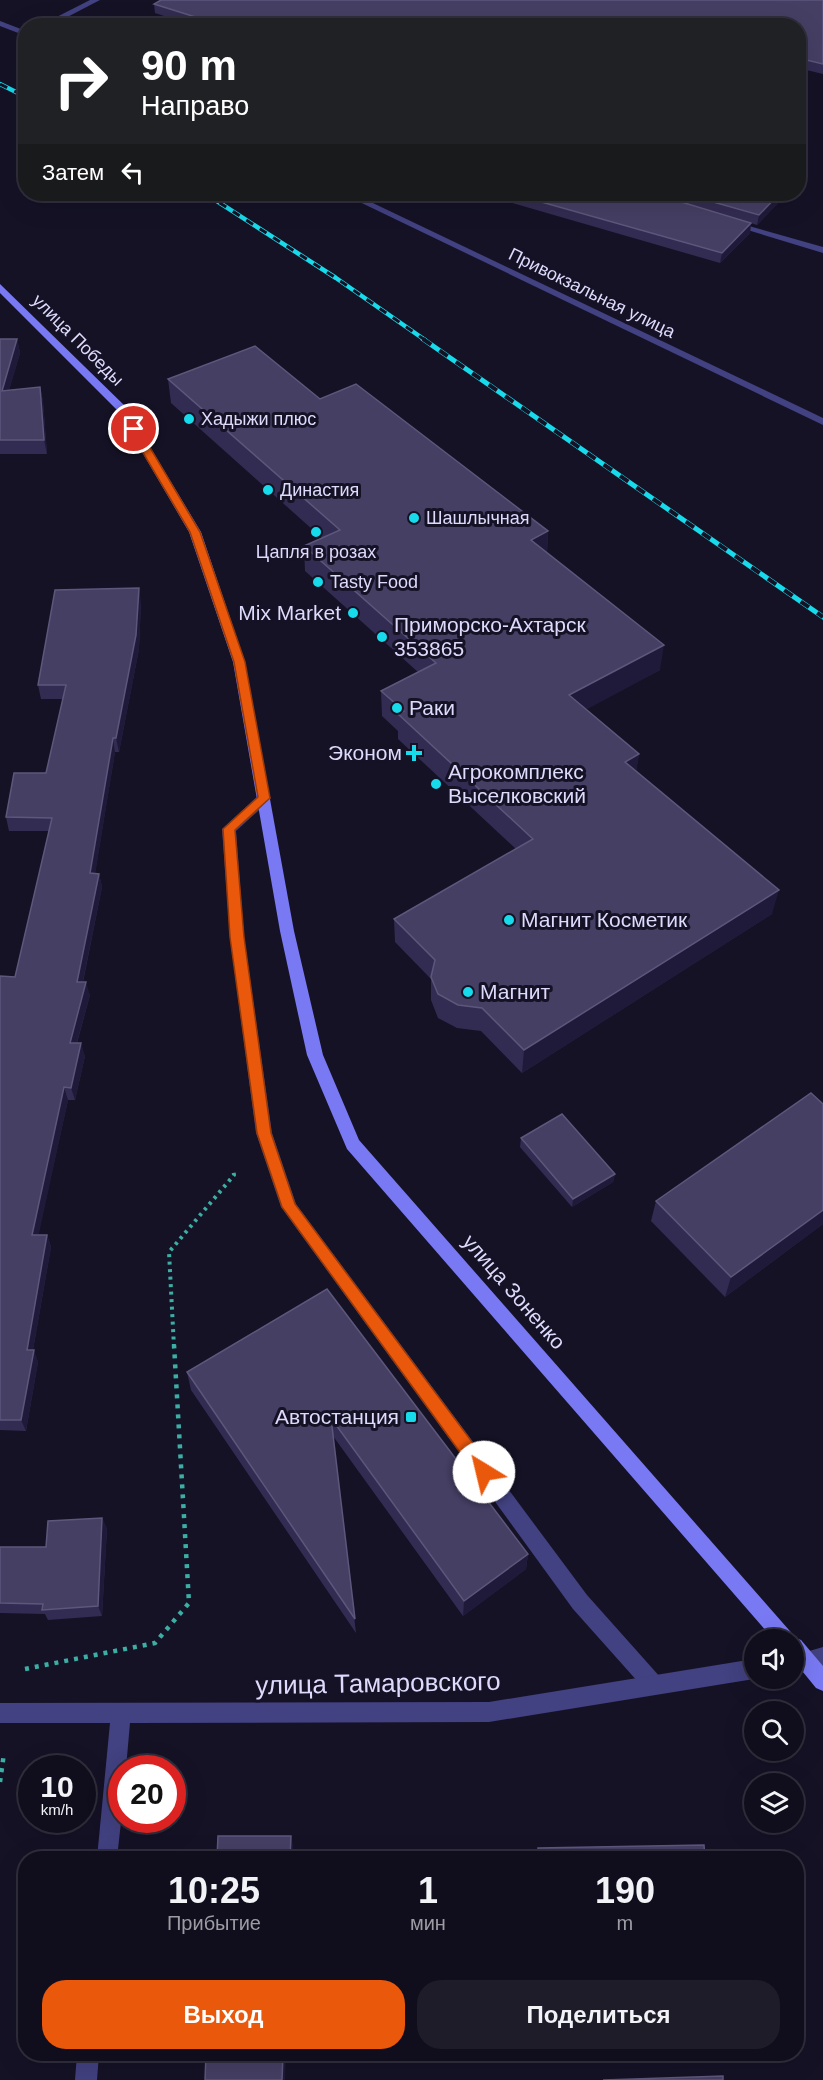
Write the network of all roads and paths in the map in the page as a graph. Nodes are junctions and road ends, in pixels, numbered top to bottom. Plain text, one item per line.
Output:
1 (96, 0) edge
2 (59, 18) edge
3 (0, 23) edge
4 (18, 31) edge
5 (363, 201) edge
6 (724, 220) edge
7 (823, 250) edge
8 (0, 287) edge
9 (823, 422) edge
10 (264, 798) junction
11 (287, 931) joint
12 (232, 1163) dead end
13 (777, 1629) edge
14 (804, 1657) edge
15 (744, 1671) edge
16 (823, 1681) edge
17 (654, 1685) junction
18 (4, 1713) edge
19 (121, 1714) junction
20 (0, 1782) edge
21 (108, 1851) edge
22 (87, 2061) edge
23 (86, 2080) edge

1 - 2 street
3 - 4 street
5 - 9 street, Привокзальная улица
6 - 7 street
8 - 10 street, улица Победы
10 - 11 street, улица Победы
10 - 17 street
11 - 13 street, улица Зоненко
12 - 18 path
14 - 16 street
15 - 17 street, улица Тамаровского
17 - 19 street, улица Тамаровского
18 - 19 street, улица Тамаровского
18 - 20 path
19 - 21 street
22 - 23 street

